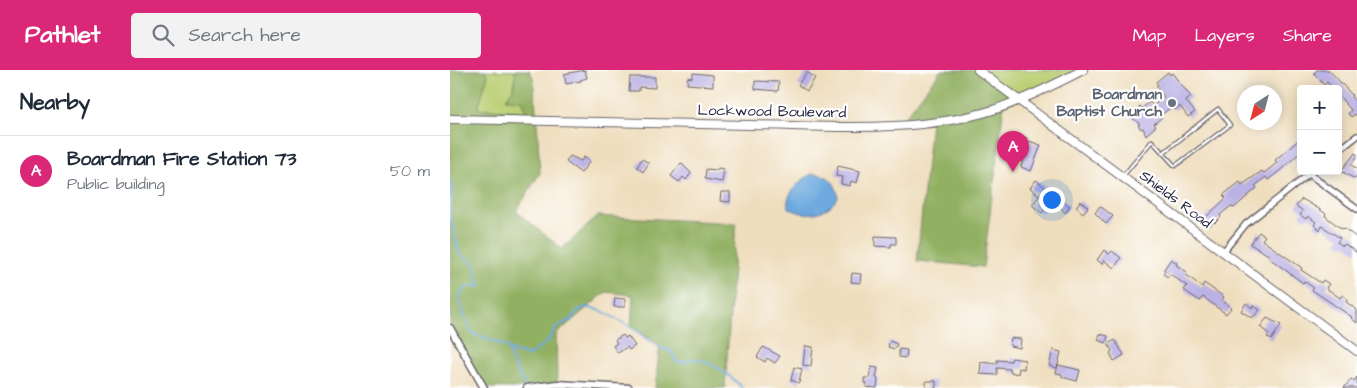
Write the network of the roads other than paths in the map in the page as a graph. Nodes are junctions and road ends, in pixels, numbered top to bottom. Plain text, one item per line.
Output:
1 (978, 70) edge
2 (1083, 70) edge
3 (1017, 100) junction
4 (450, 119) edge
5 (1357, 136) edge
6 (1342, 148) edge
7 (1163, 153) junction
8 (1308, 175) edge
9 (1314, 175) edge
10 (1122, 177) junction
11 (1357, 209) edge
12 (1223, 252) junction
13 (450, 328) edge
14 (1357, 351) edge
15 (484, 388) edge
16 (527, 388) edge
17 (629, 388) edge

1 - 3 main road, Shields Road
2 - 3 main road, Lockwood Boulevard
3 - 4 main road, Lockwood Boulevard
3 - 10 main road, Shields Road
5 - 6 street
7 - 7 lane
7 - 10 lane
8 - 12 street
9 - 11 street
10 - 12 main road, Shields Road
12 - 14 main road, Shields Road
13 - 15 street
16 - 17 street

